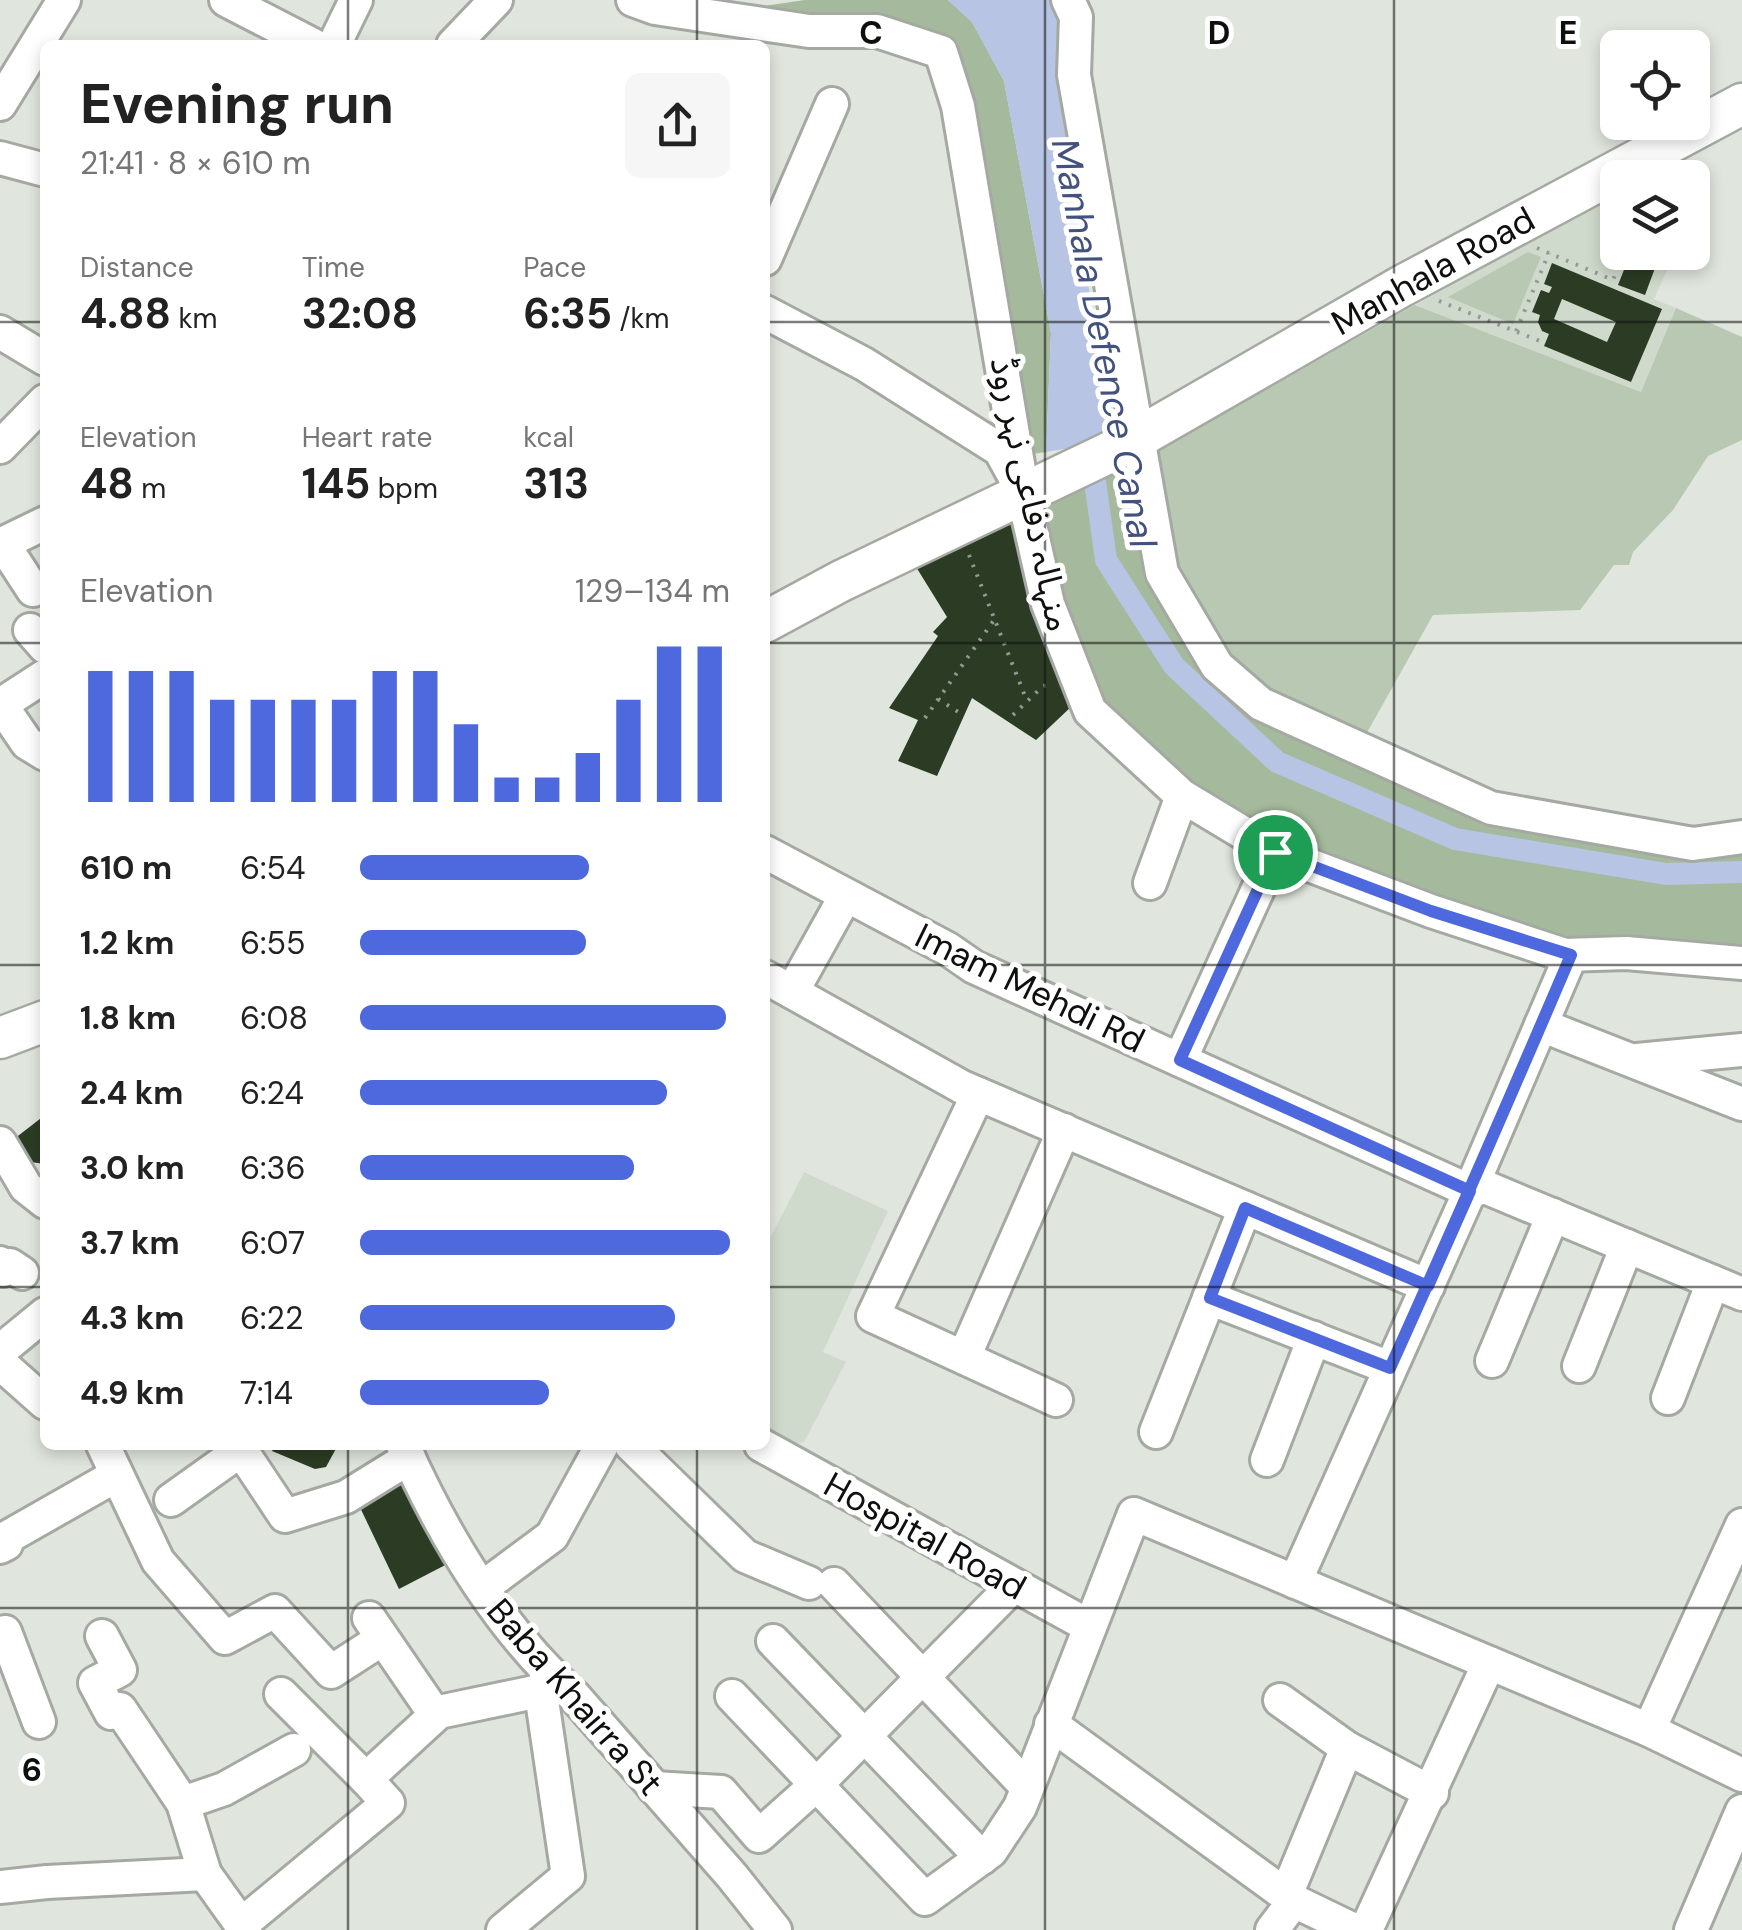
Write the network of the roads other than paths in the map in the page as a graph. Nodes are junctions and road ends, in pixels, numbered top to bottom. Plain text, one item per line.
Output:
1 (64, 0) edge
2 (226, 0) edge
3 (356, 0) edge
4 (496, 0) edge
5 (633, 0) edge
6 (1068, 0) edge
7 (303, 40) edge
8 (336, 40) edge
9 (458, 40) edge
10 (0, 104) edge
11 (832, 104) dead end
12 (1742, 104) edge
13 (0, 158) edge
14 (40, 169) edge
15 (770, 247) edge
16 (770, 315) edge
17 (0, 332) edge
18 (40, 355) edge
19 (40, 406) edge
20 (1132, 441) junction
21 (0, 447) edge
22 (1034, 489) junction
23 (40, 526) edge
24 (2, 545) edge
25 (32, 590) dead end
26 (770, 619) edge
27 (40, 679) edge
28 (0, 705) edge
29 (40, 751) edge
30 (1182, 796) junction
31 (1742, 838) edge
32 (1275, 852) junction
33 (770, 855) edge
34 (1150, 883) dead end
35 (845, 897) junction
36 (1571, 955) junction
37 (1742, 963) edge
38 (779, 985) edge
39 (40, 1023) edge
40 (1541, 1025) junction
41 (0, 1038) edge
42 (1742, 1050) edge
43 (1180, 1060) junction
44 (1630, 1060) junction
45 (978, 1094) junction
46 (1742, 1104) edge
47 (1064, 1130) junction
48 (20, 1160) edge
49 (1470, 1191) junction
50 (40, 1199) edge
51 (1245, 1208) junction
52 (1553, 1215) junction
53 (1627, 1246) junction
54 (1428, 1286) junction
55 (1728, 1288) edge
56 (1210, 1298) junction
57 (40, 1319) edge
58 (1314, 1338) junction
59 (964, 1357) junction
60 (0, 1361) edge
61 (1492, 1361) dead end
62 (1579, 1366) dead end
63 (1390, 1368) junction
64 (40, 1398) edge
65 (1668, 1398) dead end
66 (1056, 1400) dead end
67 (1156, 1432) dead end
68 (106, 1450) edge
69 (599, 1450) edge
70 (635, 1450) edge
71 (770, 1450) edge
72 (406, 1452) edge
73 (1267, 1460) dead end
74 (116, 1476) junction
75 (171, 1500) dead end
76 (1742, 1525) edge
77 (0, 1546) edge
78 (1294, 1582) junction
79 (1014, 1585) junction
80 (482, 1588) junction
81 (1090, 1626) junction
82 (0, 1636) edge
83 (102, 1636) dead end
84 (773, 1642) dead end
85 (1489, 1662) junction
86 (922, 1678) junction
87 (545, 1681) junction
88 (281, 1694) dead end
89 (732, 1696) dead end
90 (1280, 1700) dead end
91 (430, 1707) dead end
92 (38, 1722) dead end
93 (1051, 1724) junction
94 (1649, 1730) junction
95 (864, 1736) junction
96 (1347, 1748) junction
97 (294, 1750) dead end
98 (1742, 1776) edge
99 (366, 1779) junction
100 (816, 1785) junction
101 (654, 1788) junction
102 (1027, 1788) junction
103 (1432, 1792) junction
104 (182, 1803) junction
105 (1742, 1812) edge
106 (982, 1858) junction
107 (205, 1874) junction
108 (0, 1887) edge
109 (1290, 1898) junction
110 (244, 1927) edge
111 (503, 1930) edge
112 (775, 1930) edge
113 (1272, 1930) edge
114 (1354, 1930) edge
115 (1366, 1930) edge
116 (1692, 1930) edge

1 - 10 street
2 - 7 street
3 - 8 street
4 - 9 street
5 - 22 street, منہالہ دفاعی نہر روڈ
6 - 20 street
11 - 15 street
12 - 20 main road, Manhala Road
13 - 14 street
16 - 22 street
17 - 18 street
19 - 21 street
20 - 22 main road, Manhala Road
20 - 31 street
22 - 26 main road
22 - 30 street, منہالہ دفاعی نہر روڈ
23 - 24 street
24 - 25 street
27 - 28 street
28 - 29 street
30 - 32 street, منہالہ دفاعی نہر روڈ
30 - 34 street
32 - 36 street, منہالہ دفاعی نہر روڈ
32 - 43 street
33 - 35 street, Imam Mehdi Rd
35 - 38 street
35 - 43 street, Imam Mehdi Rd
36 - 37 street, منہالہ دفاعی نہر روڈ
36 - 40 street
38 - 45 street
39 - 41 main road
40 - 44 street
40 - 49 street
42 - 44 street
43 - 49 street, Imam Mehdi Rd
44 - 46 street
45 - 47 street
45 - 59 street
47 - 51 street
47 - 59 street
48 - 50 street
49 - 52 street, Imam Mehdi Rd
49 - 54 street
51 - 54 street
51 - 56 street
52 - 53 street, Imam Mehdi Rd
52 - 61 street
53 - 55 street, Imam Mehdi Rd
53 - 62 street
54 - 63 street
55 - 65 street
56 - 58 street
56 - 67 street
57 - 60 street
58 - 63 street
58 - 73 street
59 - 66 street
60 - 64 street
63 - 78 street
68 - 74 street
69 - 80 street
70 - 86 street
71 - 79 street, Hospital Road
72 - 75 street
72 - 80 street, Baba Khairra St
74 - 77 street
74 - 91 street
76 - 94 street
78 - 81 street
78 - 85 street
79 - 81 street, Hospital Road
79 - 86 street
80 - 87 street, Baba Khairra St
81 - 93 street
82 - 92 street
83 - 104 street
84 - 95 street
85 - 94 street
85 - 103 street
86 - 95 street
86 - 102 street
87 - 99 street
87 - 101 street, Baba Khairra St
87 - 111 street
88 - 99 street
89 - 100 street
90 - 96 street
93 - 102 street
93 - 109 street
94 - 98 street
95 - 100 street
95 - 106 street
96 - 103 street
96 - 109 street
97 - 104 street
99 - 110 street
100 - 101 street
100 - 106 street
101 - 112 street, Baba Khairra St
102 - 106 street
103 - 115 street
104 - 107 street
105 - 116 street
107 - 108 street
107 - 110 street
109 - 113 street
109 - 114 street

